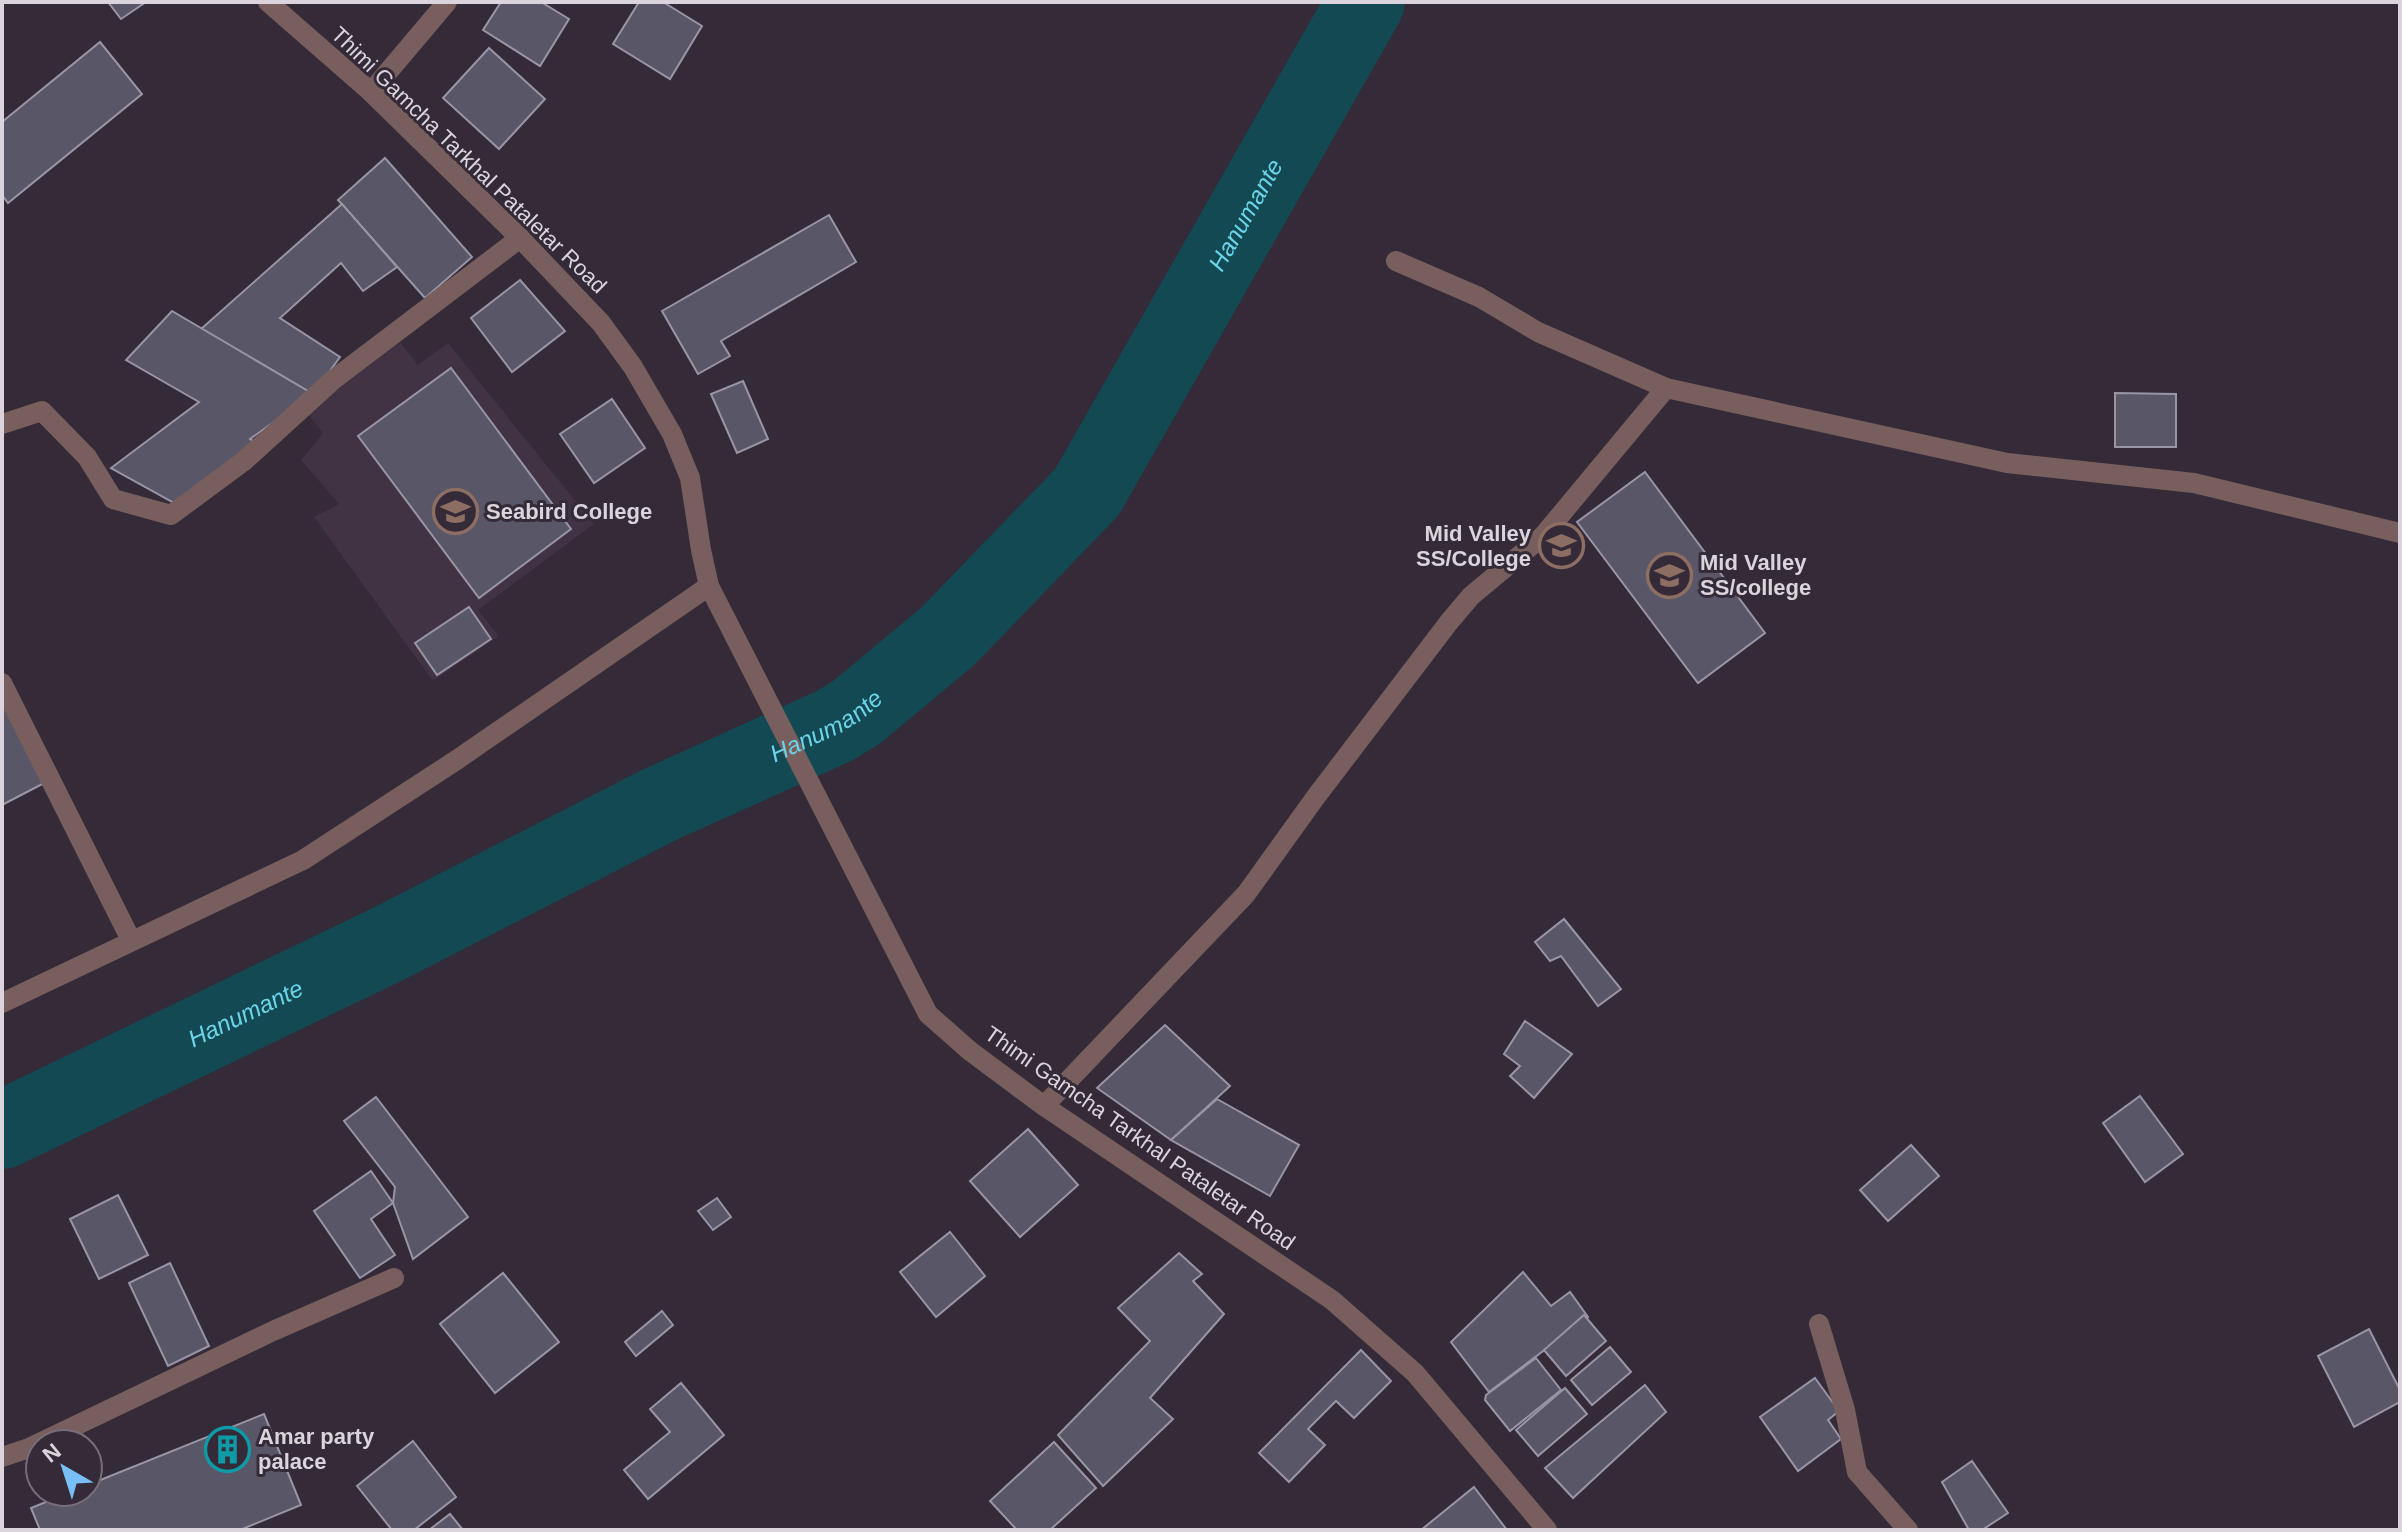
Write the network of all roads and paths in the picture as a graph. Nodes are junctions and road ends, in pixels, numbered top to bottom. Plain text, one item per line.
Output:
1 (268, 2) edge
2 (447, 2) edge
3 (371, 92) junction
4 (520, 238) junction
5 (1396, 261) dead end
6 (1666, 388) junction
7 (2, 424) edge
8 (2400, 533) edge
9 (709, 586) junction
10 (2, 683) edge
11 (131, 940) junction
12 (2, 1003) edge
13 (1044, 1106) junction
14 (394, 1278) dead end
15 (1819, 1324) dead end
16 (2, 1457) edge
17 (1547, 1530) edge
18 (1908, 1530) edge

1 - 3 street, Thimi Gamcha Tarkhal Pataletar Road
2 - 3 street
3 - 4 street, Thimi Gamcha Tarkhal Pataletar Road
4 - 7 street
4 - 9 street, Thimi Gamcha Tarkhal Pataletar Road
5 - 6 street
6 - 8 street
6 - 13 street
9 - 11 street
9 - 13 street, Thimi Gamcha Tarkhal Pataletar Road
10 - 11 street
11 - 12 street
13 - 17 street, Thimi Gamcha Tarkhal Pataletar Road
14 - 16 street
15 - 18 street

